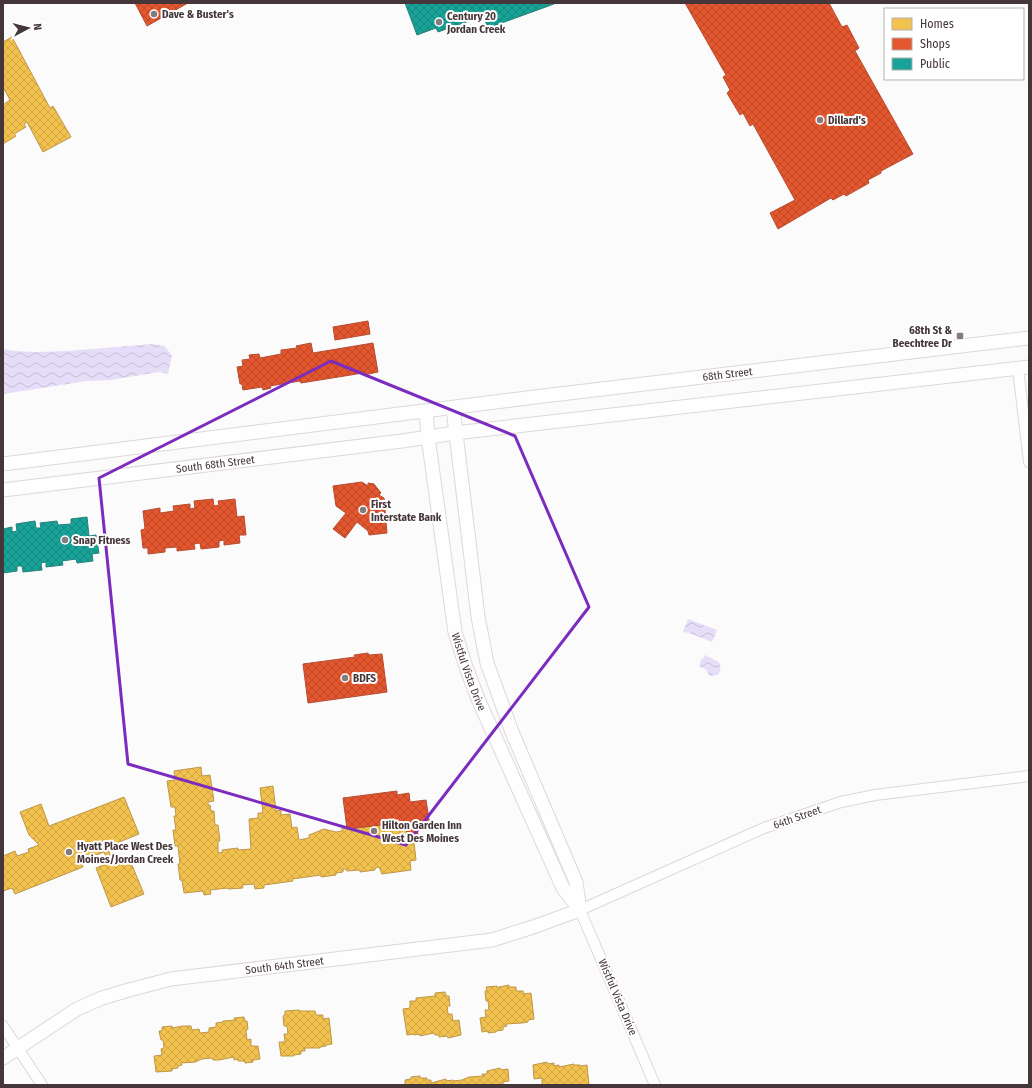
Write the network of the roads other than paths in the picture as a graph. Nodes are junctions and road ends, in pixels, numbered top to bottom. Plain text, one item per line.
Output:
1 (1029, 338) edge
2 (1023, 368) edge
3 (452, 408) junction
4 (426, 411) junction
5 (455, 433) junction
6 (428, 437) junction
7 (1029, 462) edge
8 (3, 464) edge
9 (3, 490) edge
10 (1029, 776) edge
11 (580, 910) junction
12 (3, 1026) edge
13 (17, 1048) junction
14 (3, 1058) edge
15 (42, 1085) edge
16 (655, 1085) edge

1 - 3 street, 68th Street
2 - 5 street
2 - 7 street
3 - 4 street, 68th Street
3 - 5 street, Wistful Vista Drive
4 - 6 street, Wistful Vista Drive
4 - 8 street
5 - 6 street
5 - 11 street, Wistful Vista Drive
6 - 9 street, South 68th Street
6 - 11 street, Wistful Vista Drive
10 - 11 street, 64th Street
11 - 13 street, South 64th Street
11 - 16 street, Wistful Vista Drive
12 - 13 street
13 - 14 street, South 64th Street
13 - 15 street

